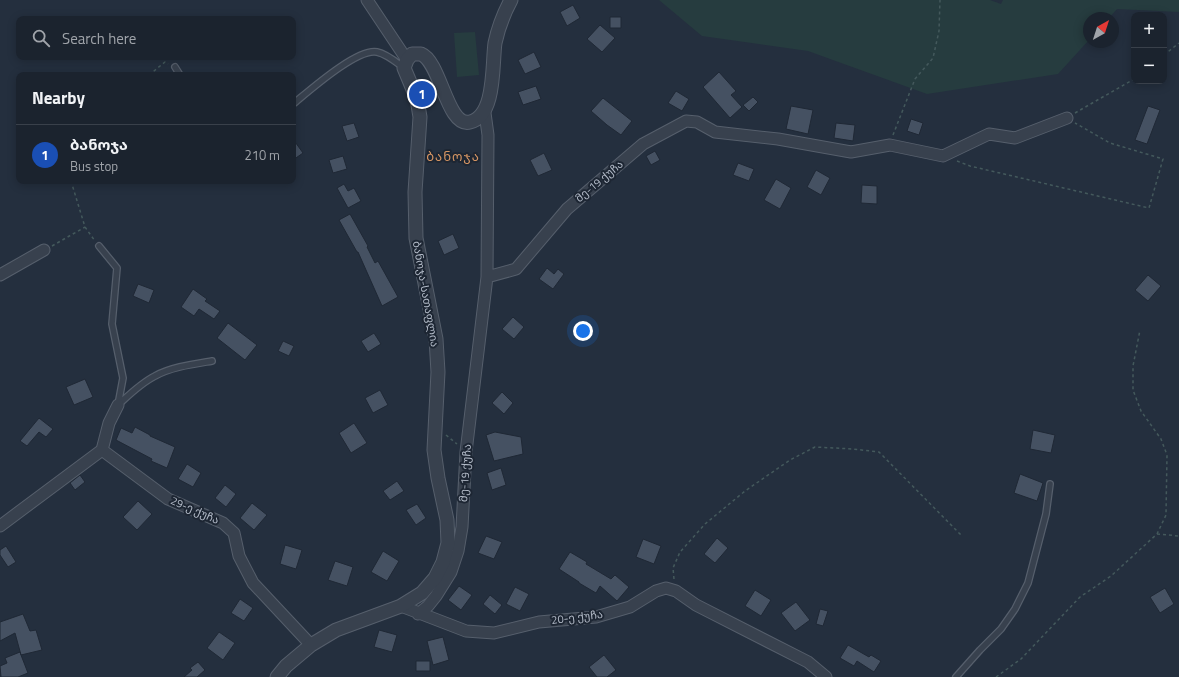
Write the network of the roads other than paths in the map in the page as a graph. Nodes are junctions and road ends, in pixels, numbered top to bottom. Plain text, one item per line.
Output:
1 (367, 0) edge
2 (511, 0) edge
3 (406, 64) junction
4 (175, 67) road end
5 (178, 72) edge
6 (296, 102) edge
7 (485, 113) junction
8 (1066, 118) road end
9 (99, 246) road end
10 (44, 250) road end
11 (0, 275) edge
12 (487, 277) junction
13 (212, 361) dead end
14 (118, 405) junction
15 (102, 450) junction
16 (1050, 484) dead end
17 (0, 526) edge
18 (401, 606) junction
19 (418, 614) junction
20 (310, 644) junction
21 (277, 677) edge
22 (826, 677) edge
23 (956, 677) edge

1 - 3 street
2 - 7 street
3 - 6 lane
3 - 7 street
3 - 18 street, ბანოჯა-სათაფლია
4 - 5 lane
7 - 12 street
8 - 12 street, მე-19 ქუჩა
9 - 14 lane
10 - 11 street
12 - 19 street, მე-19 ქუჩა
13 - 14 lane
14 - 15 street
15 - 17 street
15 - 20 street, 29-ე ქუჩა
16 - 23 lane
18 - 19 street, 20-ე ქუჩა
18 - 20 street, ბანოჯა-სათაფლია
19 - 22 street, 20-ე ქუჩა
20 - 21 street, ბანოჯა-სათაფლია

